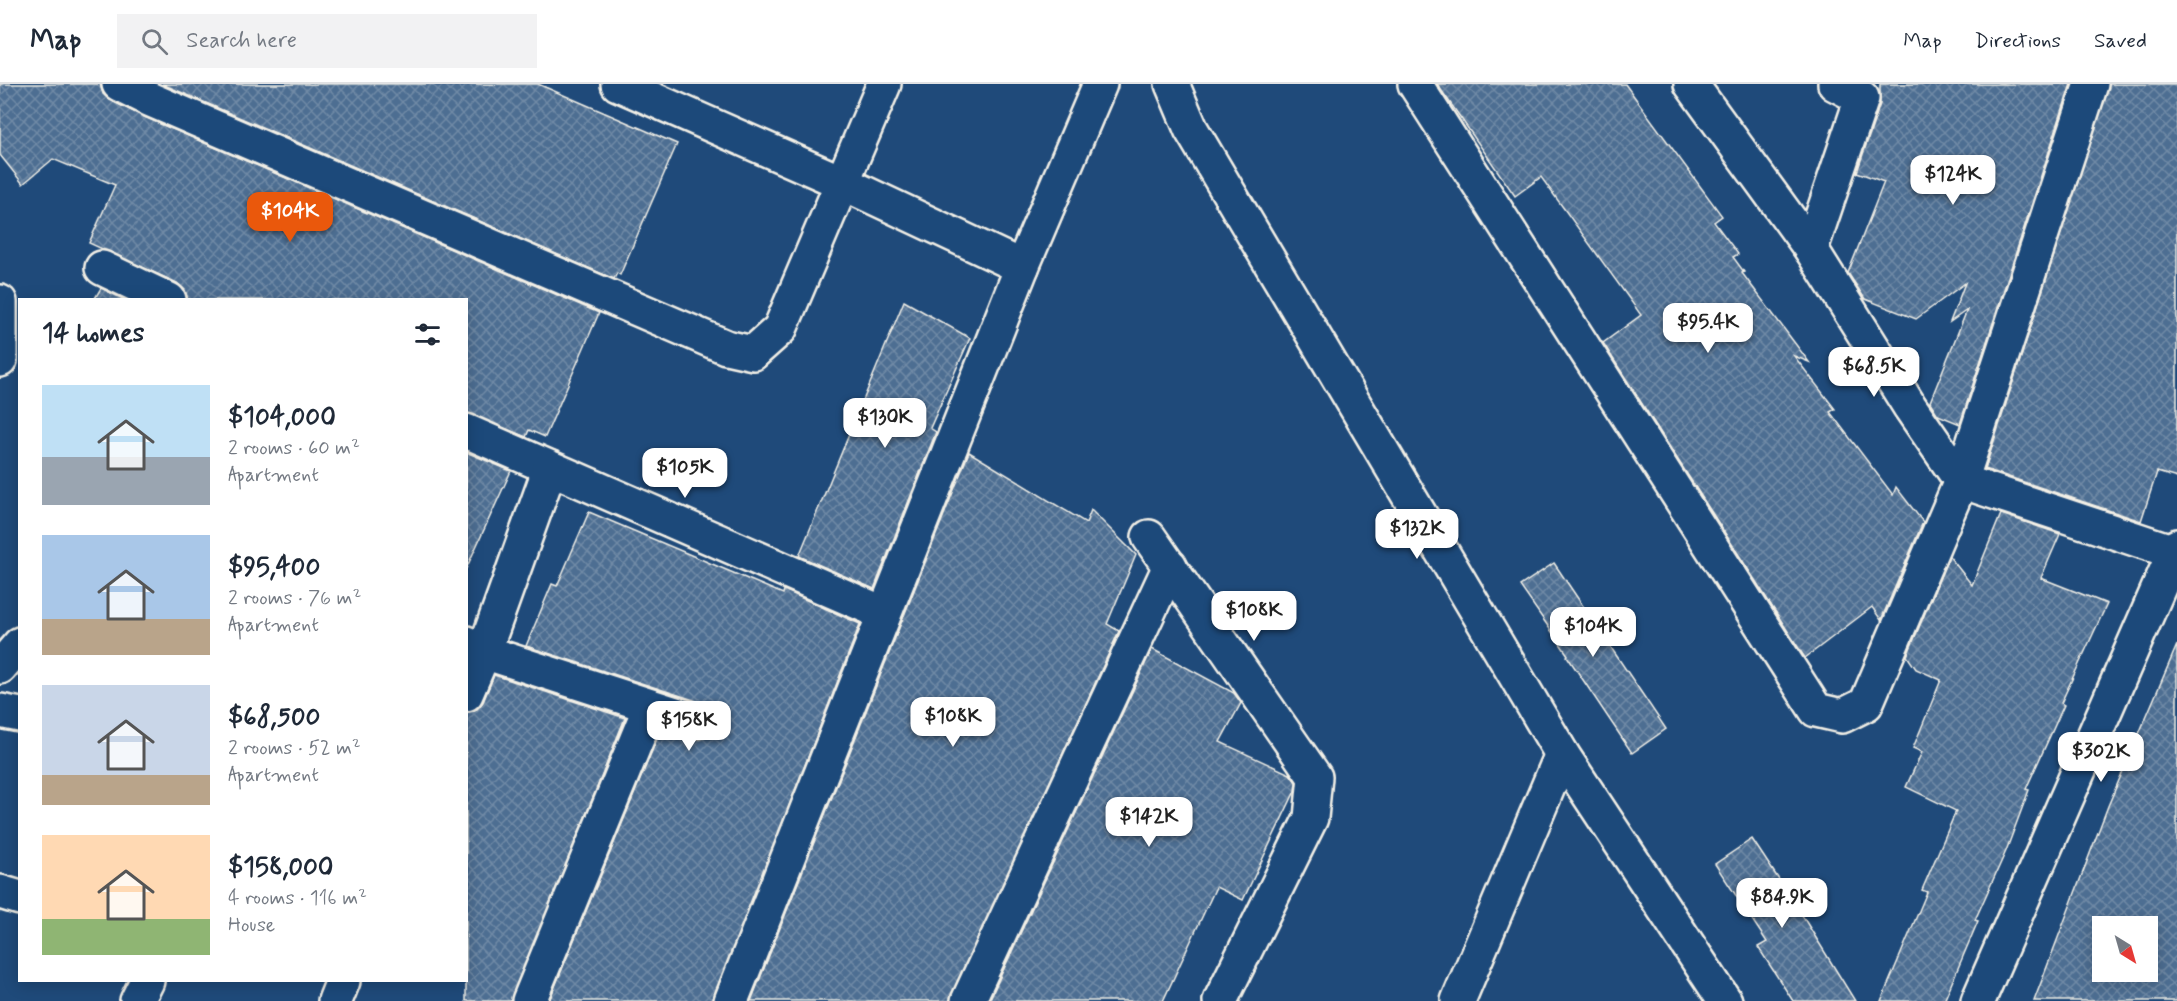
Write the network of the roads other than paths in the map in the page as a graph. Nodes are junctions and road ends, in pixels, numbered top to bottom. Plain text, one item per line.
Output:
1 (119, 84) edge
2 (618, 84) edge
3 (884, 84) edge
4 (1100, 84) edge
5 (1172, 84) edge
6 (1415, 84) edge
7 (1691, 84) edge
8 (2091, 84) edge
9 (1855, 89) edge
10 (841, 182) junction
11 (1811, 249) junction
12 (1022, 267) junction
13 (102, 268) dead end
14 (165, 298) edge
15 (0, 302) edge
16 (0, 360) edge
17 (468, 432) edge
18 (550, 468) junction
19 (1961, 481) junction
20 (1149, 537) dead end
21 (2176, 551) edge
22 (1170, 566) junction
23 (883, 613) junction
24 (18, 646) edge
25 (476, 647) edge
26 (0, 668) edge
27 (468, 685) edge
28 (650, 707) junction
29 (0, 711) edge
30 (18, 716) edge
31 (697, 721) dead end
32 (1562, 754) junction
33 (0, 892) edge
34 (18, 897) edge
35 (146, 982) edge
36 (343, 982) edge
37 (137, 1001) edge
38 (335, 1001) edge
39 (529, 1001) edge
40 (731, 1001) edge
41 (968, 1001) edge
42 (1220, 1001) edge
43 (1458, 1001) edge
44 (1725, 1001) edge
45 (1978, 1001) edge

1 - 10 street
2 - 10 street
3 - 10 street
4 - 12 street
5 - 32 street
6 - 19 street
7 - 11 street
8 - 19 street
9 - 11 street
10 - 12 street
11 - 19 street
12 - 23 street
13 - 14 street
15 - 16 street
17 - 18 street
18 - 23 street
18 - 25 street
19 - 21 street
20 - 22 street
21 - 45 street
22 - 41 street
22 - 42 street
23 - 40 street
24 - 26 street
25 - 27 street
25 - 28 street
28 - 31 street
28 - 39 street
29 - 30 street
32 - 43 street
32 - 44 street
33 - 34 street
35 - 37 street
36 - 38 street

